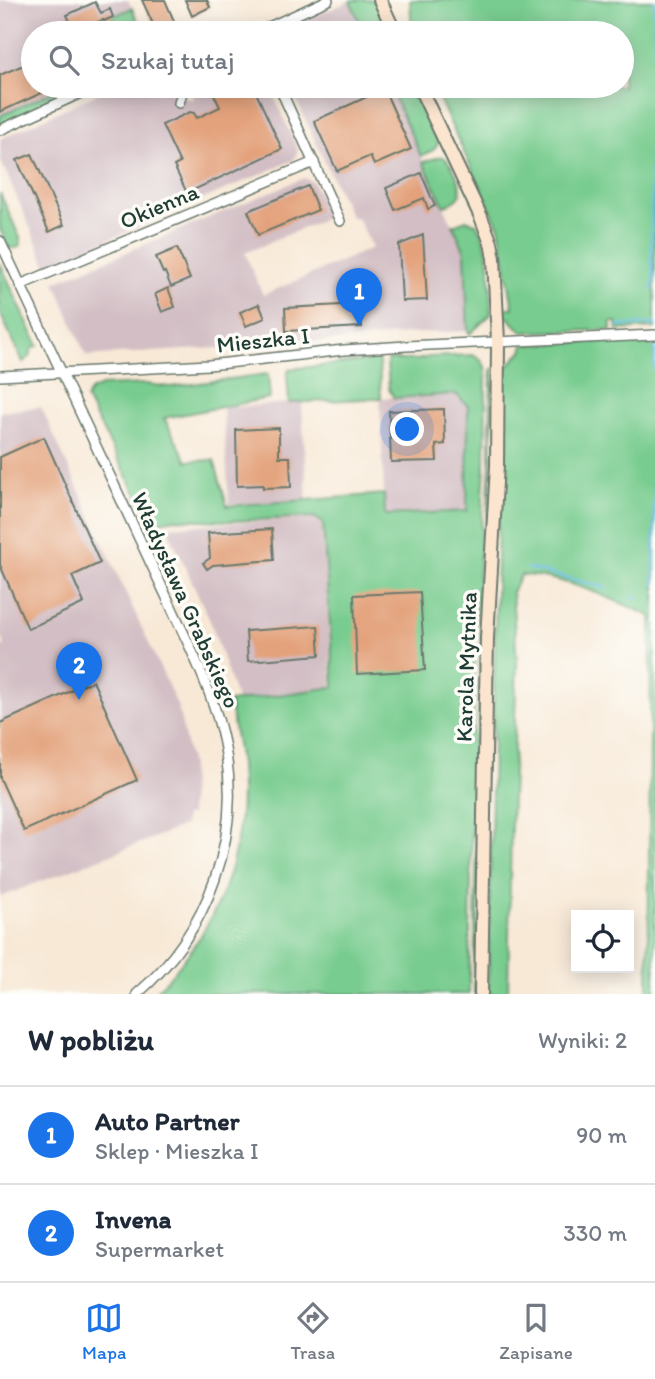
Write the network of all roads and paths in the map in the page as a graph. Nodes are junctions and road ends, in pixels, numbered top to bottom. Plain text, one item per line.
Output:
1 (328, 0) edge
2 (380, 0) edge
3 (282, 21) edge
4 (390, 21) edge
5 (70, 98) edge
6 (180, 98) edge
7 (285, 98) edge
8 (425, 98) edge
9 (179, 103) dead end
10 (0, 130) edge
11 (314, 162) junction
12 (340, 220) dead end
13 (0, 241) edge
14 (20, 285) junction
15 (655, 335) edge
16 (498, 342) junction
17 (62, 373) junction
18 (0, 376) edge
19 (137, 994) edge
20 (481, 994) edge

1 - 3 street
2 - 4 street
5 - 10 street
6 - 9 street
7 - 11 street
8 - 16 street, Karola Mytnika
11 - 12 street
11 - 14 street, Okienna
13 - 14 street, Władysława Grabskiego
14 - 17 street, Władysława Grabskiego
15 - 16 street, Mieszka I
16 - 17 street, Mieszka I
16 - 20 street, Karola Mytnika
17 - 18 street, Mieszka I
17 - 19 street, Władysława Grabskiego

